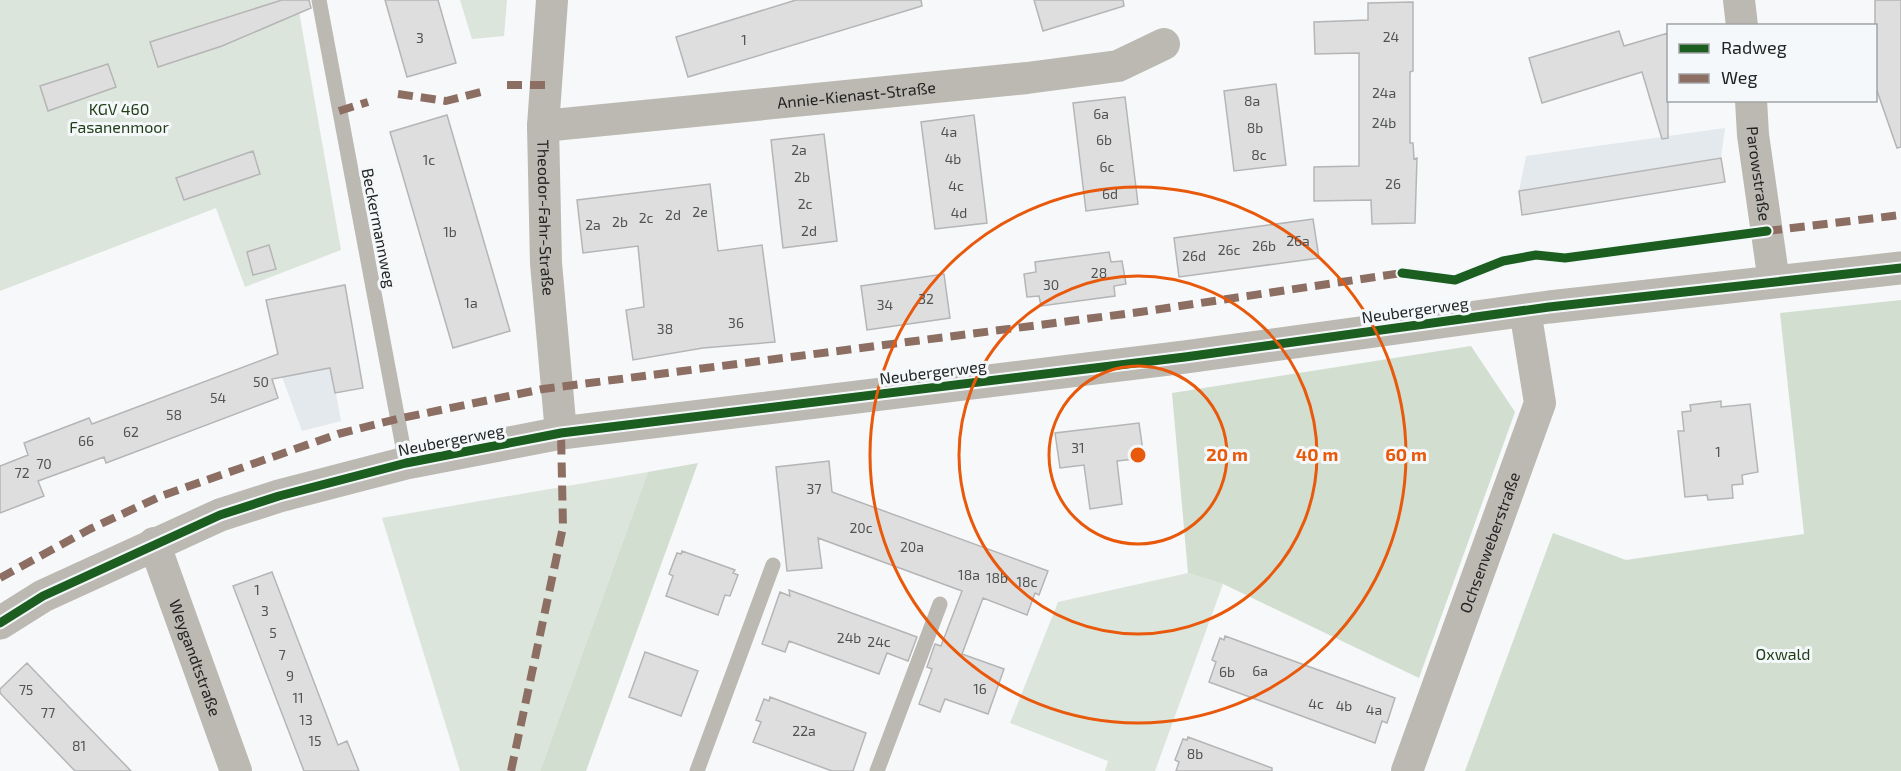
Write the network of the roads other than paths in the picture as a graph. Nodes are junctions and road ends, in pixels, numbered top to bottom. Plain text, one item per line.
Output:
1 (319, 0) edge
2 (552, 0) edge
3 (1739, 0) edge
4 (1742, 24) edge
5 (1164, 44) dead end
6 (1751, 102) edge
7 (543, 126) junction
8 (1901, 268) edge
9 (1774, 282) junction
10 (1525, 310) junction
11 (561, 433) junction
12 (406, 463) junction
13 (154, 543) junction
14 (773, 565) dead end
15 (940, 604) dead end
16 (0, 623) edge
17 (236, 771) edge
18 (697, 771) edge
19 (877, 771) edge
20 (1407, 771) edge

1 - 12 lane, Beckermannweg
2 - 7 street, Theodor-Fahr-Straße
3 - 4 street
5 - 7 street, Annie-Kienast-Straße
6 - 9 street, Parowstraße
7 - 11 street, Theodor-Fahr-Straße
8 - 9 street, Neubergerweg
9 - 10 street, Neubergerweg
10 - 11 street, Neubergerweg
10 - 20 street, Ochsenweberstraße
11 - 12 street, Neubergerweg
12 - 13 street, Neubergerweg
13 - 16 street, Neubergerweg
13 - 17 street, Weygandtstraße
14 - 18 lane
15 - 19 lane

